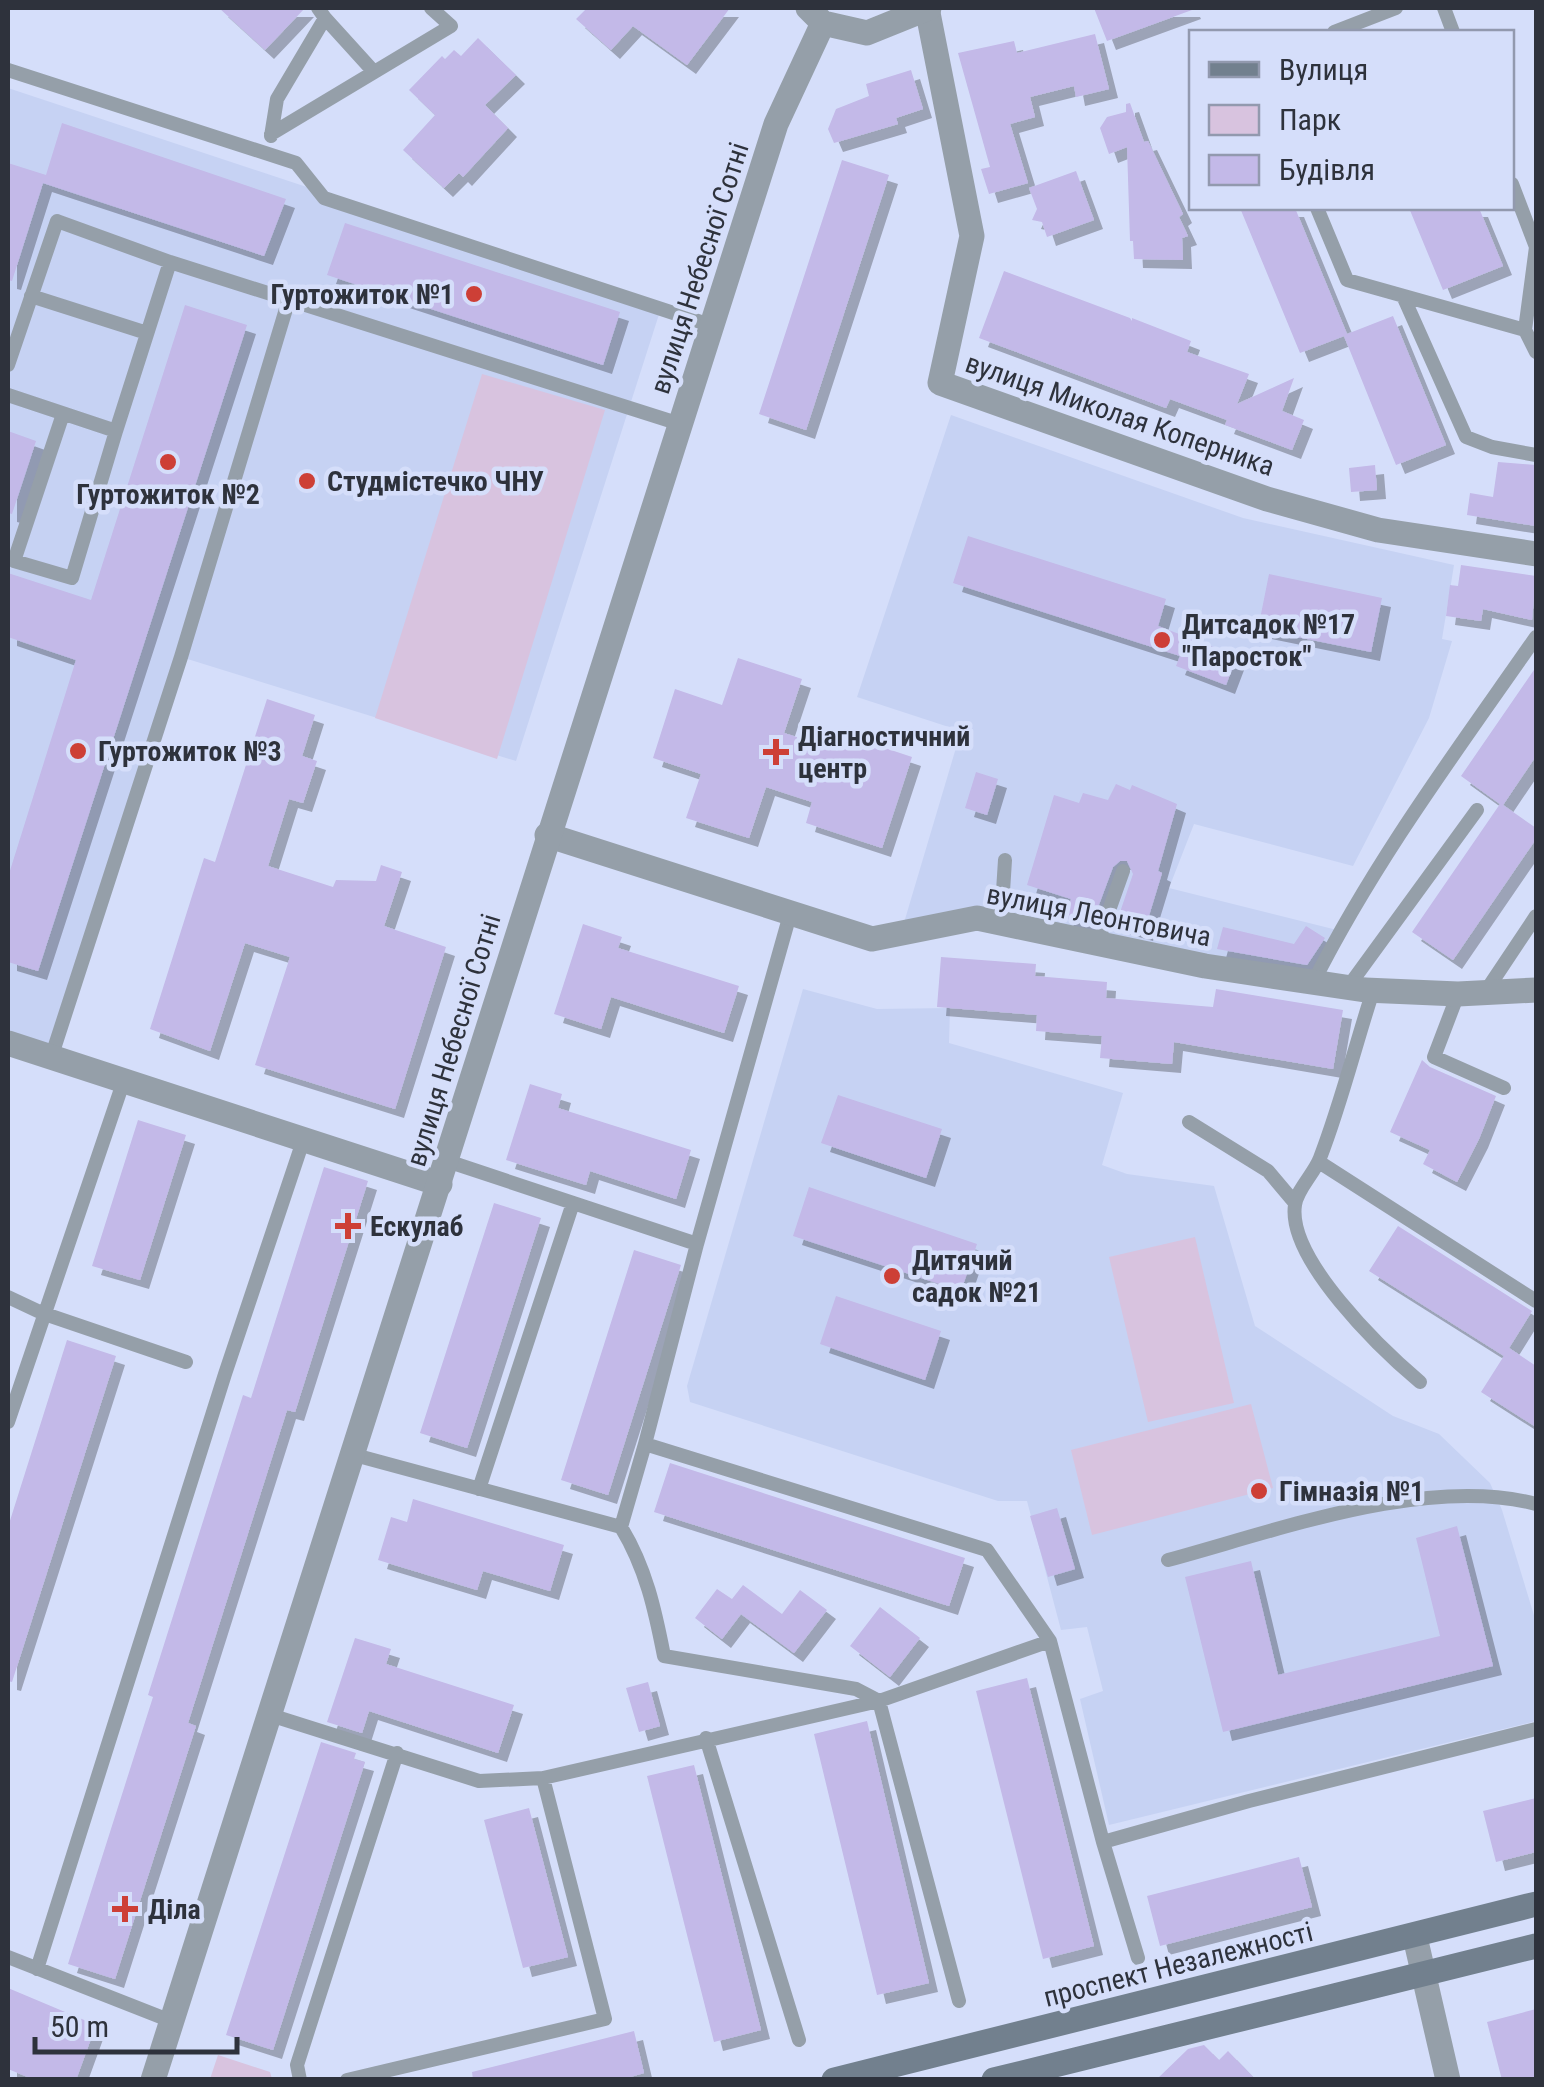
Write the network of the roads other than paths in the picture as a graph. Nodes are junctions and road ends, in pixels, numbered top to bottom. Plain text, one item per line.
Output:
1 (431, 8) edge
2 (928, 8) edge
3 (1396, 8) edge
4 (322, 13) edge
5 (815, 15) edge
6 (1339, 30) edge
7 (8, 70) edge
8 (374, 72) junction
9 (271, 134) junction
10 (268, 154) junction
11 (1514, 189) edge
12 (1318, 210) edge
13 (170, 262) junction
14 (31, 296) junction
15 (1403, 296) junction
16 (289, 299) junction
17 (713, 326) junction
18 (1525, 330) junction
19 (147, 333) junction
20 (1536, 352) edge
21 (8, 365) edge
22 (8, 395) edge
23 (63, 414) junction
24 (680, 424) junction
25 (116, 431) junction
26 (1536, 455) edge
27 (1536, 554) edge
28 (1536, 638) edge
29 (1477, 810) dead end
30 (547, 835) junction
31 (1005, 860) dead end
32 (1123, 871) dead end
33 (792, 912) junction
34 (1536, 916) edge
35 (1001, 924) junction
36 (1098, 944) junction
37 (1313, 983) junction
38 (1360, 989) junction
39 (1536, 990) edge
40 (1486, 991) junction
41 (1458, 994) junction
42 (8, 1044) edge
43 (51, 1058) junction
44 (124, 1080) junction
45 (1504, 1088) dead end
46 (1189, 1122) dead end
47 (303, 1141) junction
48 (1319, 1162) junction
49 (443, 1173) junction
50 (573, 1203) junction
51 (1295, 1203) junction
52 (697, 1244) junction
53 (8, 1297) edge
54 (1536, 1301) edge
55 (42, 1312) junction
56 (186, 1362) dead end
57 (1420, 1382) dead end
58 (8, 1422) edge
59 (644, 1444) junction
60 (351, 1454) junction
61 (479, 1489) junction
62 (1536, 1504) edge
63 (621, 1528) junction
64 (1168, 1560) dead end
65 (1050, 1641) junction
66 (879, 1701) junction
67 (268, 1714) junction
68 (1536, 1729) edge
69 (706, 1738) junction
70 (396, 1753) junction
71 (543, 1778) junction
72 (1103, 1842) junction
73 (1536, 1904) edge
74 (1414, 1936) junction
75 (1536, 1946) edge
76 (8, 1957) edge
77 (1138, 1958) dead end
78 (37, 1969) junction
79 (1424, 1974) junction
80 (959, 2002) dead end
81 (171, 2020) junction
82 (799, 2040) dead end
83 (153, 2080) edge
84 (300, 2080) edge
85 (347, 2080) edge
86 (834, 2080) edge
87 (994, 2080) edge
88 (1448, 2080) edge

1 - 8 lane
2 - 5 street
2 - 27 street, вулиця Миколая Коперника
3 - 6 lane
4 - 8 lane
4 - 9 lane
5 - 17 street, вулиця Небесної Сотні
7 - 10 lane
8 - 9 lane
9 - 10 lane
10 - 17 lane
11 - 18 lane
12 - 15 lane
13 - 14 lane
13 - 16 lane
13 - 19 lane
14 - 19 lane
14 - 21 lane
15 - 18 lane
15 - 26 lane
16 - 24 lane
16 - 43 lane
17 - 24 street, вулиця Небесної Сотні
18 - 20 lane
19 - 25 lane
22 - 23 lane
23 - 25 lane
23 - 25 lane
24 - 30 street, вулиця Небесної Сотні
28 - 37 lane
29 - 38 lane
30 - 33 street, вулиця Леонтовича
30 - 49 street, вулиця Небесної Сотні
31 - 35 lane
32 - 36 lane
33 - 35 street, вулиця Леонтовича
33 - 52 lane
34 - 40 lane
35 - 36 street, вулиця Леонтовича
36 - 37 street, вулиця Леонтовича
37 - 38 street, вулиця Леонтовича
38 - 41 street, вулиця Леонтовича
38 - 48 lane
39 - 40 street, вулиця Леонтовича
40 - 41 street, вулиця Леонтовича
41 - 45 lane
42 - 43 street
43 - 44 street
44 - 47 street
44 - 55 lane
46 - 51 lane
47 - 49 street
47 - 78 lane
48 - 51 lane
48 - 54 lane
49 - 50 lane
49 - 60 street, вулиця Небесної Сотні
50 - 52 lane
50 - 61 lane
51 - 57 lane
52 - 59 lane
53 - 55 lane
55 - 56 lane
55 - 58 lane
59 - 63 lane
59 - 65 lane
60 - 61 lane
60 - 67 street, вулиця Небесної Сотні
61 - 63 lane
62 - 64 lane
63 - 66 lane
65 - 66 lane
65 - 72 lane
66 - 69 lane
66 - 80 lane
67 - 70 lane
67 - 81 street, вулиця Небесної Сотні
68 - 72 lane
69 - 71 lane
69 - 82 lane
70 - 71 lane
70 - 84 lane
71 - 85 lane
72 - 77 lane
73 - 74 main road, проспект Незалежності
74 - 79 street
74 - 86 main road, проспект Незалежності
75 - 79 main road
76 - 78 lane
78 - 81 lane
79 - 87 main road
79 - 88 street
81 - 83 street, вулиця Небесної Сотні

